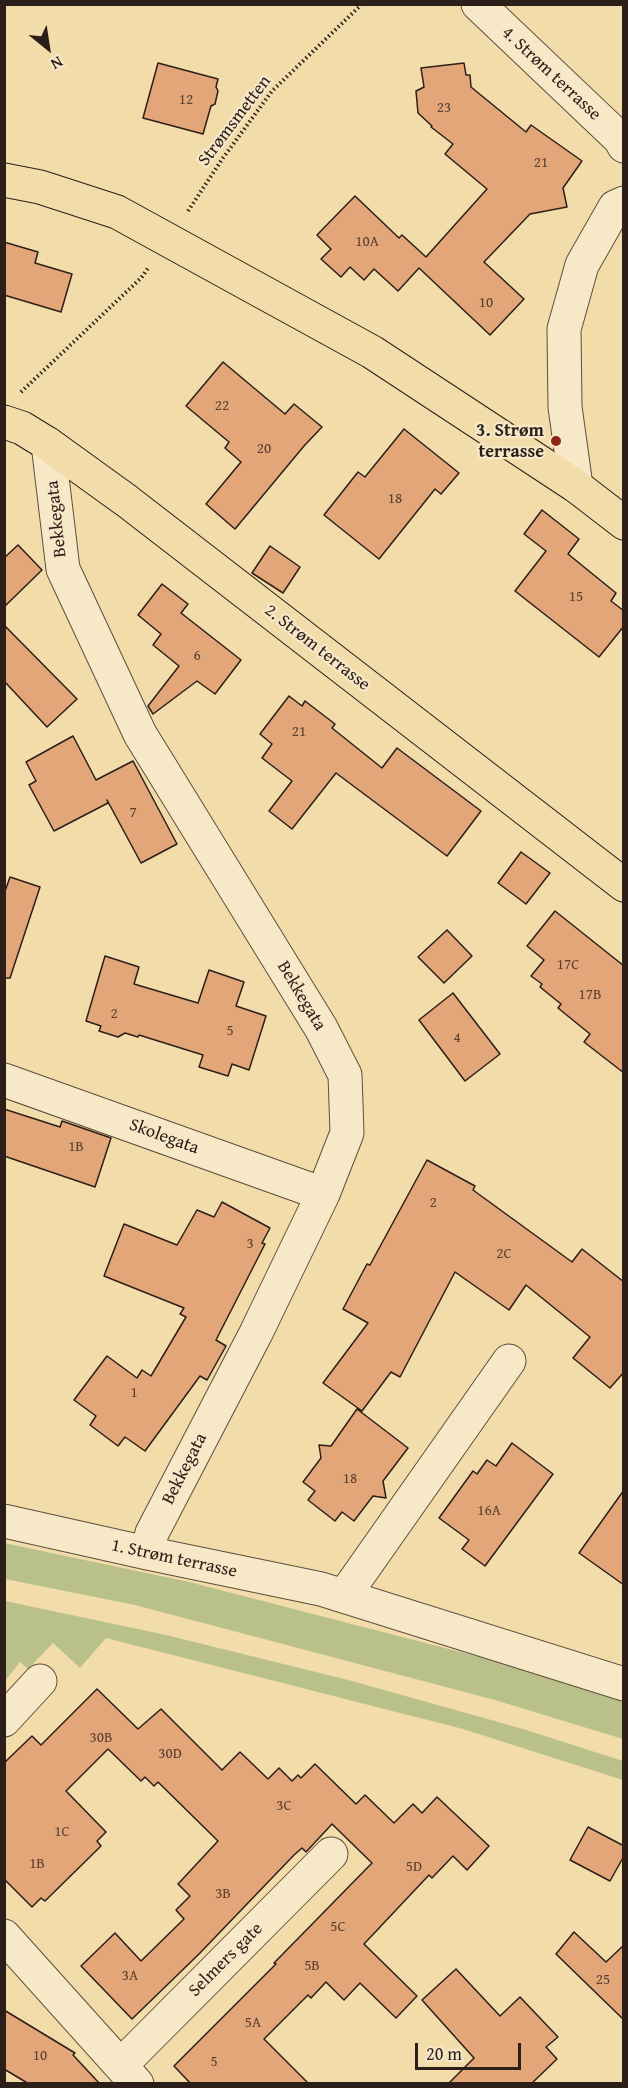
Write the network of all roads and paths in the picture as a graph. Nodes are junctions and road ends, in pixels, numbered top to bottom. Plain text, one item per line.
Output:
1 (362, 4) edge
2 (478, 4) edge
3 (624, 146) edge
4 (4, 180) edge
5 (624, 203) edge
6 (187, 212) dead end
7 (169, 240) junction
8 (20, 393) dead end
9 (4, 422) edge
10 (48, 444) junction
11 (576, 486) junction
12 (624, 523) edge
13 (624, 885) edge
14 (4, 1080) edge
15 (322, 1194) junction
16 (508, 1361) dead end
17 (4, 1521) edge
18 (147, 1553) junction
19 (344, 1596) junction
20 (40, 1682) dead end
21 (624, 1684) edge
22 (4, 1720) edge
23 (331, 1854) dead end
24 (4, 1936) edge
25 (129, 2074) edge

1 - 6 path, Strømsmetten
2 - 3 street, 4. Strøm terrasse
4 - 7 main road
5 - 11 street
7 - 8 path
7 - 11 main road
9 - 10 main road, 2. Strøm terrasse
10 - 13 main road, 2. Strøm terrasse
10 - 15 street, Bekkegata
11 - 12 main road
14 - 15 street, Skolegata
15 - 18 street, Bekkegata
16 - 19 street
17 - 18 street, 1. Strøm terrasse
18 - 19 street, 1. Strøm terrasse
19 - 21 street, 1. Strøm terrasse
20 - 22 street
23 - 25 street, Selmers gate
24 - 25 street, Selmers gate

